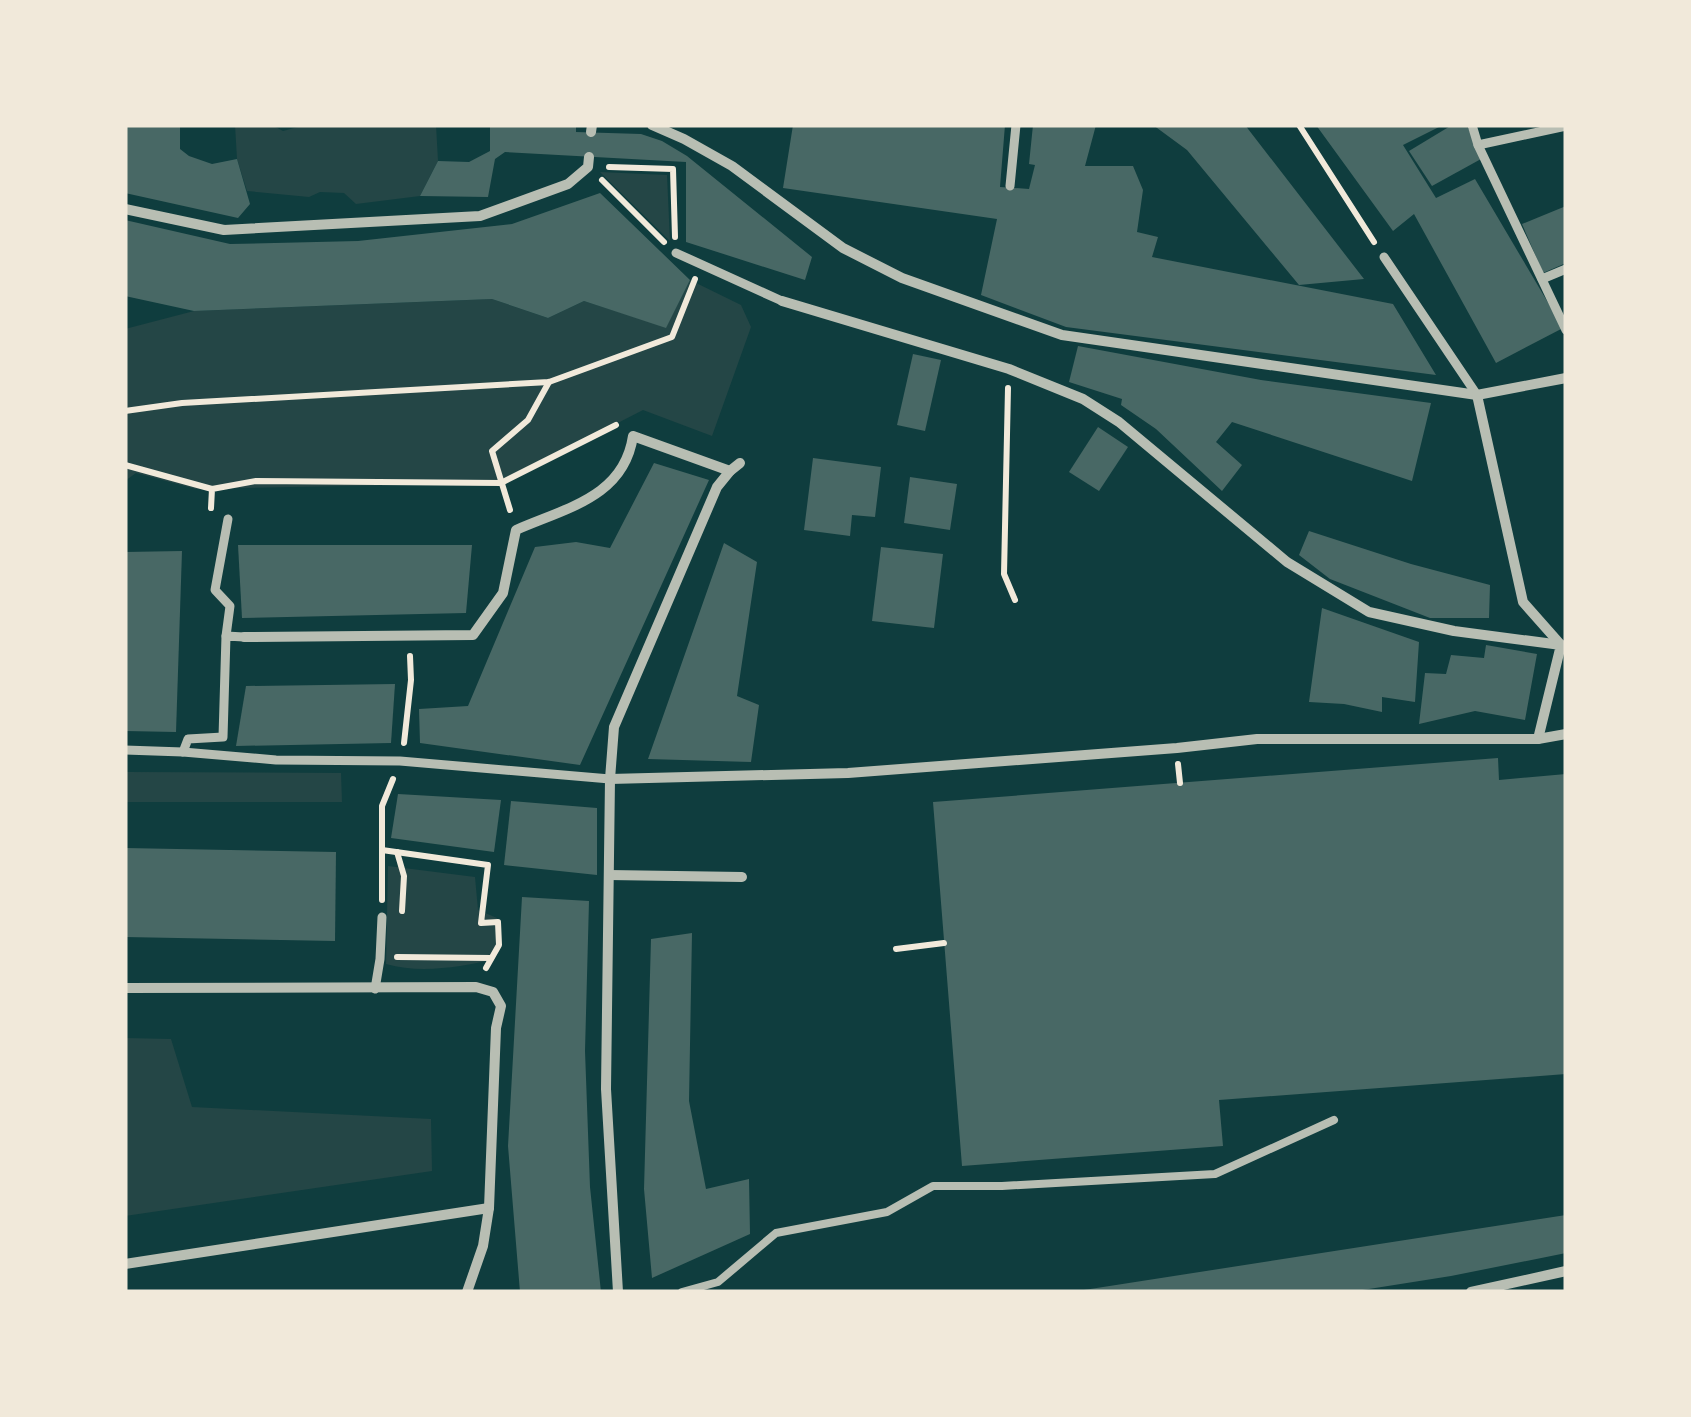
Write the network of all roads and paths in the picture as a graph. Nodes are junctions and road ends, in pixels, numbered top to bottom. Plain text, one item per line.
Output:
1 (652, 125) edge
2 (1016, 125) edge
3 (1299, 125) edge
4 (1472, 125) edge
5 (1566, 126) edge
6 (1478, 146) junction
7 (589, 162) junction
8 (1010, 186) dead end
9 (125, 209) edge
10 (676, 254) junction
11 (1384, 257) joint
12 (701, 264) junction
13 (1566, 269) edge
14 (1542, 278) junction
15 (782, 300) joint
16 (1566, 330) edge
17 (1009, 369) junction
18 (1566, 378) edge
19 (549, 382) junction
20 (1477, 395) junction
21 (125, 412) edge
22 (634, 436) junction
23 (125, 464) edge
24 (740, 464) dead end
25 (730, 470) junction
26 (501, 482) junction
27 (212, 489) junction
28 (512, 515) dead end
29 (228, 519) joint
30 (1014, 600) dead end
31 (409, 635) junction
32 (226, 636) junction
33 (244, 637) joint
34 (1564, 647) edge
35 (408, 729) dead end
36 (1566, 734) edge
37 (1538, 739) junction
38 (125, 750) edge
39 (184, 752) junction
40 (400, 761) junction
41 (610, 779) junction
42 (382, 850) junction
43 (609, 875) junction
44 (742, 877) dead end
45 (382, 917) joint
46 (944, 943) dead end
47 (896, 948) dead end
48 (491, 958) junction
49 (380, 959) junction
50 (476, 987) junction
51 (125, 988) edge
52 (374, 988) junction
53 (1334, 1120) dead end
54 (488, 1208) junction
55 (125, 1264) edge
56 (1566, 1271) edge
57 (1493, 1290) edge
58 (467, 1292) edge
59 (618, 1292) edge
60 (682, 1292) edge
61 (1471, 1292) edge

1 - 20 street
2 - 8 street
3 - 11 path
4 - 6 street
5 - 6 street
6 - 14 street
7 - 9 street
7 - 10 path
7 - 10 path
10 - 12 street
11 - 20 street
12 - 15 street
12 - 19 path
13 - 14 street
14 - 16 street
15 - 17 street
17 - 30 path
17 - 34 street
18 - 20 street
19 - 21 path
19 - 26 path
20 - 34 street
22 - 25 street
22 - 26 path
22 - 31 street
23 - 27 path
24 - 25 street
25 - 41 street
26 - 27 path
26 - 28 path
27 - 29 path
29 - 32 street
31 - 33 street
31 - 35 path
32 - 33 street
32 - 39 street
34 - 37 street
36 - 37 street
37 - 41 street
38 - 39 street
39 - 40 street
40 - 41 street
40 - 42 path
41 - 43 street
42 - 45 path
42 - 48 path
43 - 44 street
43 - 59 street
45 - 49 street
46 - 47 path
48 - 49 path
48 - 50 path
49 - 52 street
50 - 52 street
50 - 54 street
51 - 52 street
53 - 60 lane
54 - 55 street
54 - 58 street
56 - 57 street
57 - 61 street

